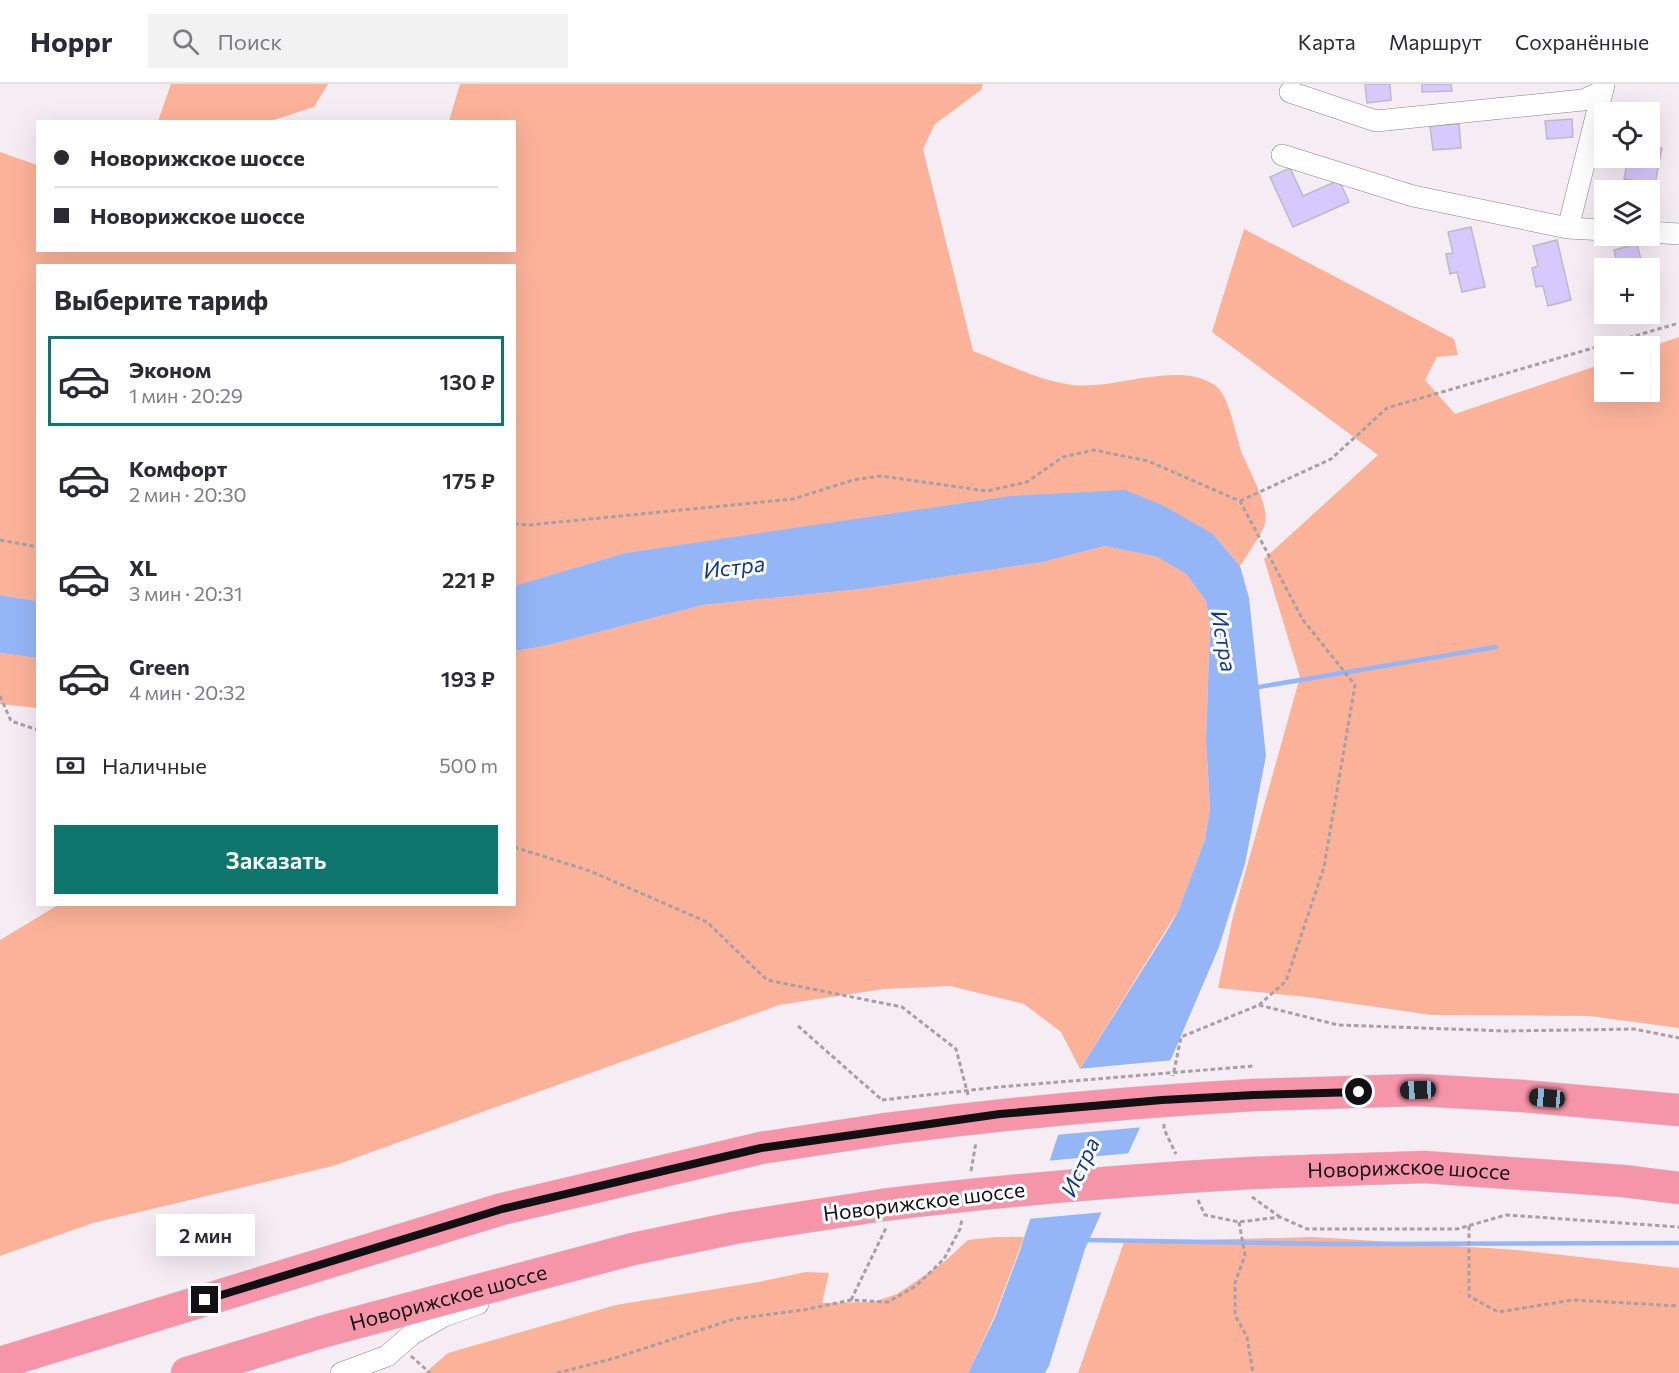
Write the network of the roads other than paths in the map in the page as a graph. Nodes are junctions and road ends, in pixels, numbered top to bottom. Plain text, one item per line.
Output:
1 (1603, 88) edge
2 (1290, 92) dead end
3 (1282, 155) dead end
4 (1568, 228) junction
5 (1594, 229) edge
6 (1660, 233) edge
7 (1679, 234) edge
8 (1679, 1110) edge
9 (1679, 1188) edge
10 (633, 1250) junction
11 (0, 1363) edge
12 (187, 1373) edge
13 (341, 1373) edge

1 - 2 lane
1 - 4 lane
3 - 4 lane
4 - 5 lane
6 - 7 lane
8 - 11 highway, bridge
9 - 10 highway, Новорижское шоссе, bridge
10 - 12 highway, Новорижское шоссе
10 - 13 lane

